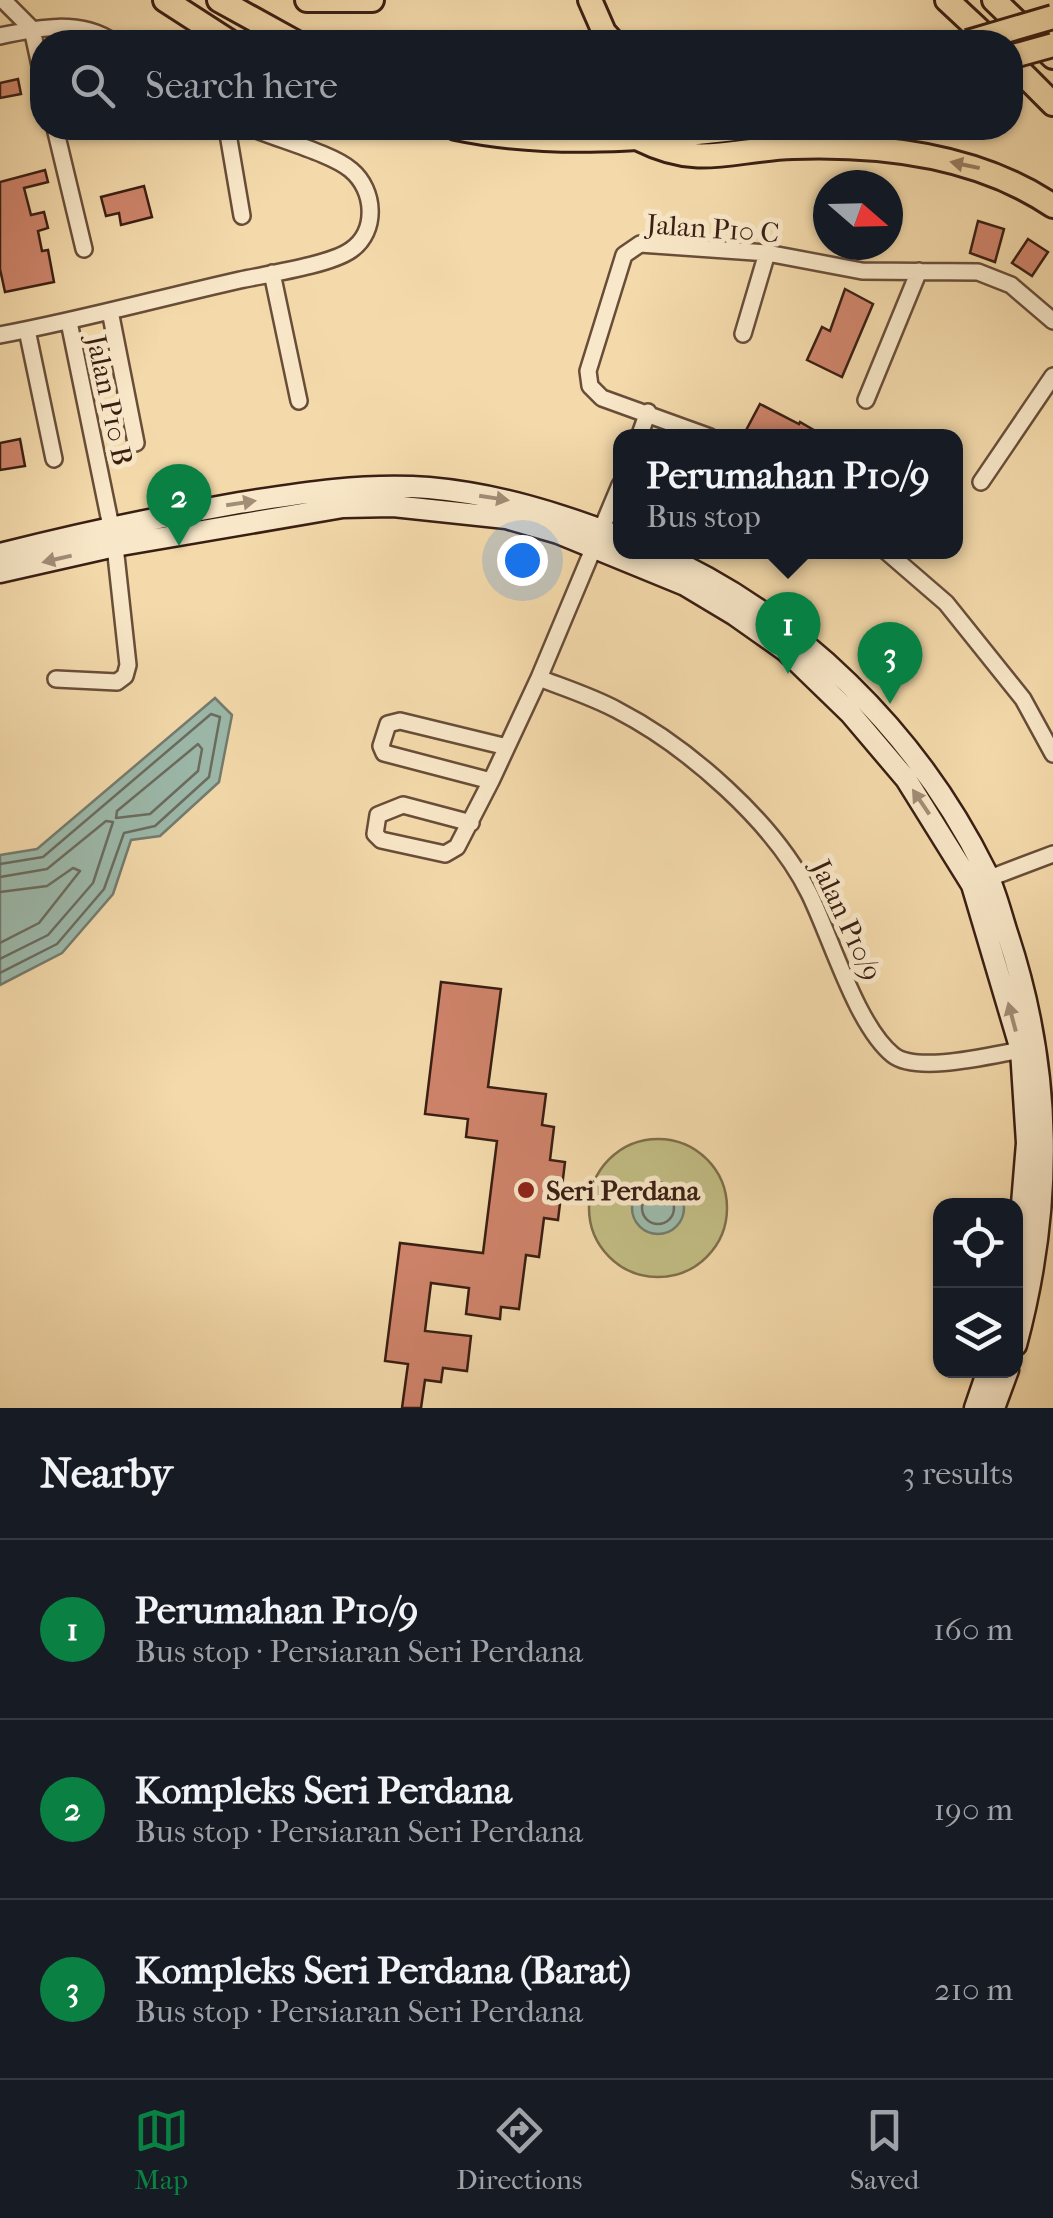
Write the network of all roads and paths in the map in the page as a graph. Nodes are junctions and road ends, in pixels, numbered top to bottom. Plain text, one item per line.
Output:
1 (2, 0) edge
2 (165, 0) edge
3 (219, 0) edge
4 (308, 0) edge
5 (372, 0) edge
6 (590, 0) edge
7 (947, 0) edge
8 (994, 0) edge
9 (1053, 17) edge
10 (32, 29) junction
11 (81, 30) edge
12 (211, 30) edge
13 (273, 30) edge
14 (603, 30) edge
15 (979, 30) edge
16 (1009, 30) edge
17 (0, 36) edge
18 (1053, 45) edge
19 (1023, 55) edge
20 (1053, 57) edge
21 (1023, 73) edge
22 (1053, 104) edge
23 (58, 140) edge
24 (230, 140) edge
25 (281, 140) edge
26 (641, 140) edge
27 (1053, 206) edge
28 (242, 216) dead end
29 (84, 249) dead end
30 (767, 253) junction
31 (919, 271) junction
32 (272, 273) junction
33 (110, 311) junction
34 (1053, 321) edge
35 (69, 322) junction
36 (27, 330) junction
37 (0, 334) edge
38 (743, 334) dead end
39 (1053, 376) edge
40 (866, 400) dead end
41 (299, 402) dead end
42 (648, 412) junction
43 (642, 429) edge
44 (692, 429) edge
45 (136, 443) dead end
46 (54, 459) dead end
47 (981, 482) dead end
48 (613, 514) edge
49 (113, 537) junction
50 (607, 538) edge
51 (0, 554) edge
52 (642, 559) edge
53 (672, 559) edge
54 (895, 559) edge
55 (0, 572) edge
56 (540, 678) junction
57 (56, 679) dead end
58 (507, 747) junction
59 (1053, 754) edge
60 (491, 781) junction
61 (470, 823) junction
62 (1053, 854) edge
63 (981, 881) junction
64 (1021, 1050) junction
65 (1033, 1268) edge
66 (1023, 1313) edge
67 (985, 1378) edge
68 (1005, 1378) edge
69 (975, 1408) edge
70 (994, 1408) edge

1 - 10 street
2 - 12 main road
3 - 13 main road
4 - 5 main road
6 - 14 main road
7 - 15 main road
8 - 20 main road
9 - 16 main road, bridge
10 - 11 street
10 - 17 street
18 - 19 main road, bridge
21 - 22 main road
23 - 29 street
24 - 28 street
25 - 32 street
27 -> 26 main road
30 - 31 street, Jalan P10 C
30 - 38 street
30 - 42 street, Jalan P10 C
31 - 34 street, Jalan P10 C
31 - 40 street
32 - 33 street
32 - 41 street
33 - 35 street
33 - 45 street
35 - 36 street
35 - 49 street, Jalan P10 B
36 - 37 street
36 - 46 street
39 - 47 street
42 - 43 street
42 - 44 street, Jalan P10 C
48 - 50 street
49 - 50 street
49 - 51 street
49 -> 55 street
49 - 57 street, Jalan P10 B
50 - 56 street
63 -> 52 street
53 - 63 street
54 - 59 street
56 - 58 street
56 - 64 street, Jalan P10/9
58 - 60 street
58 - 60 street
60 - 61 street
61 - 61 street
62 - 63 street
64 -> 63 street
63 - 65 street
64 - 65 street
65 - 66 street
67 - 69 street
68 - 70 street

